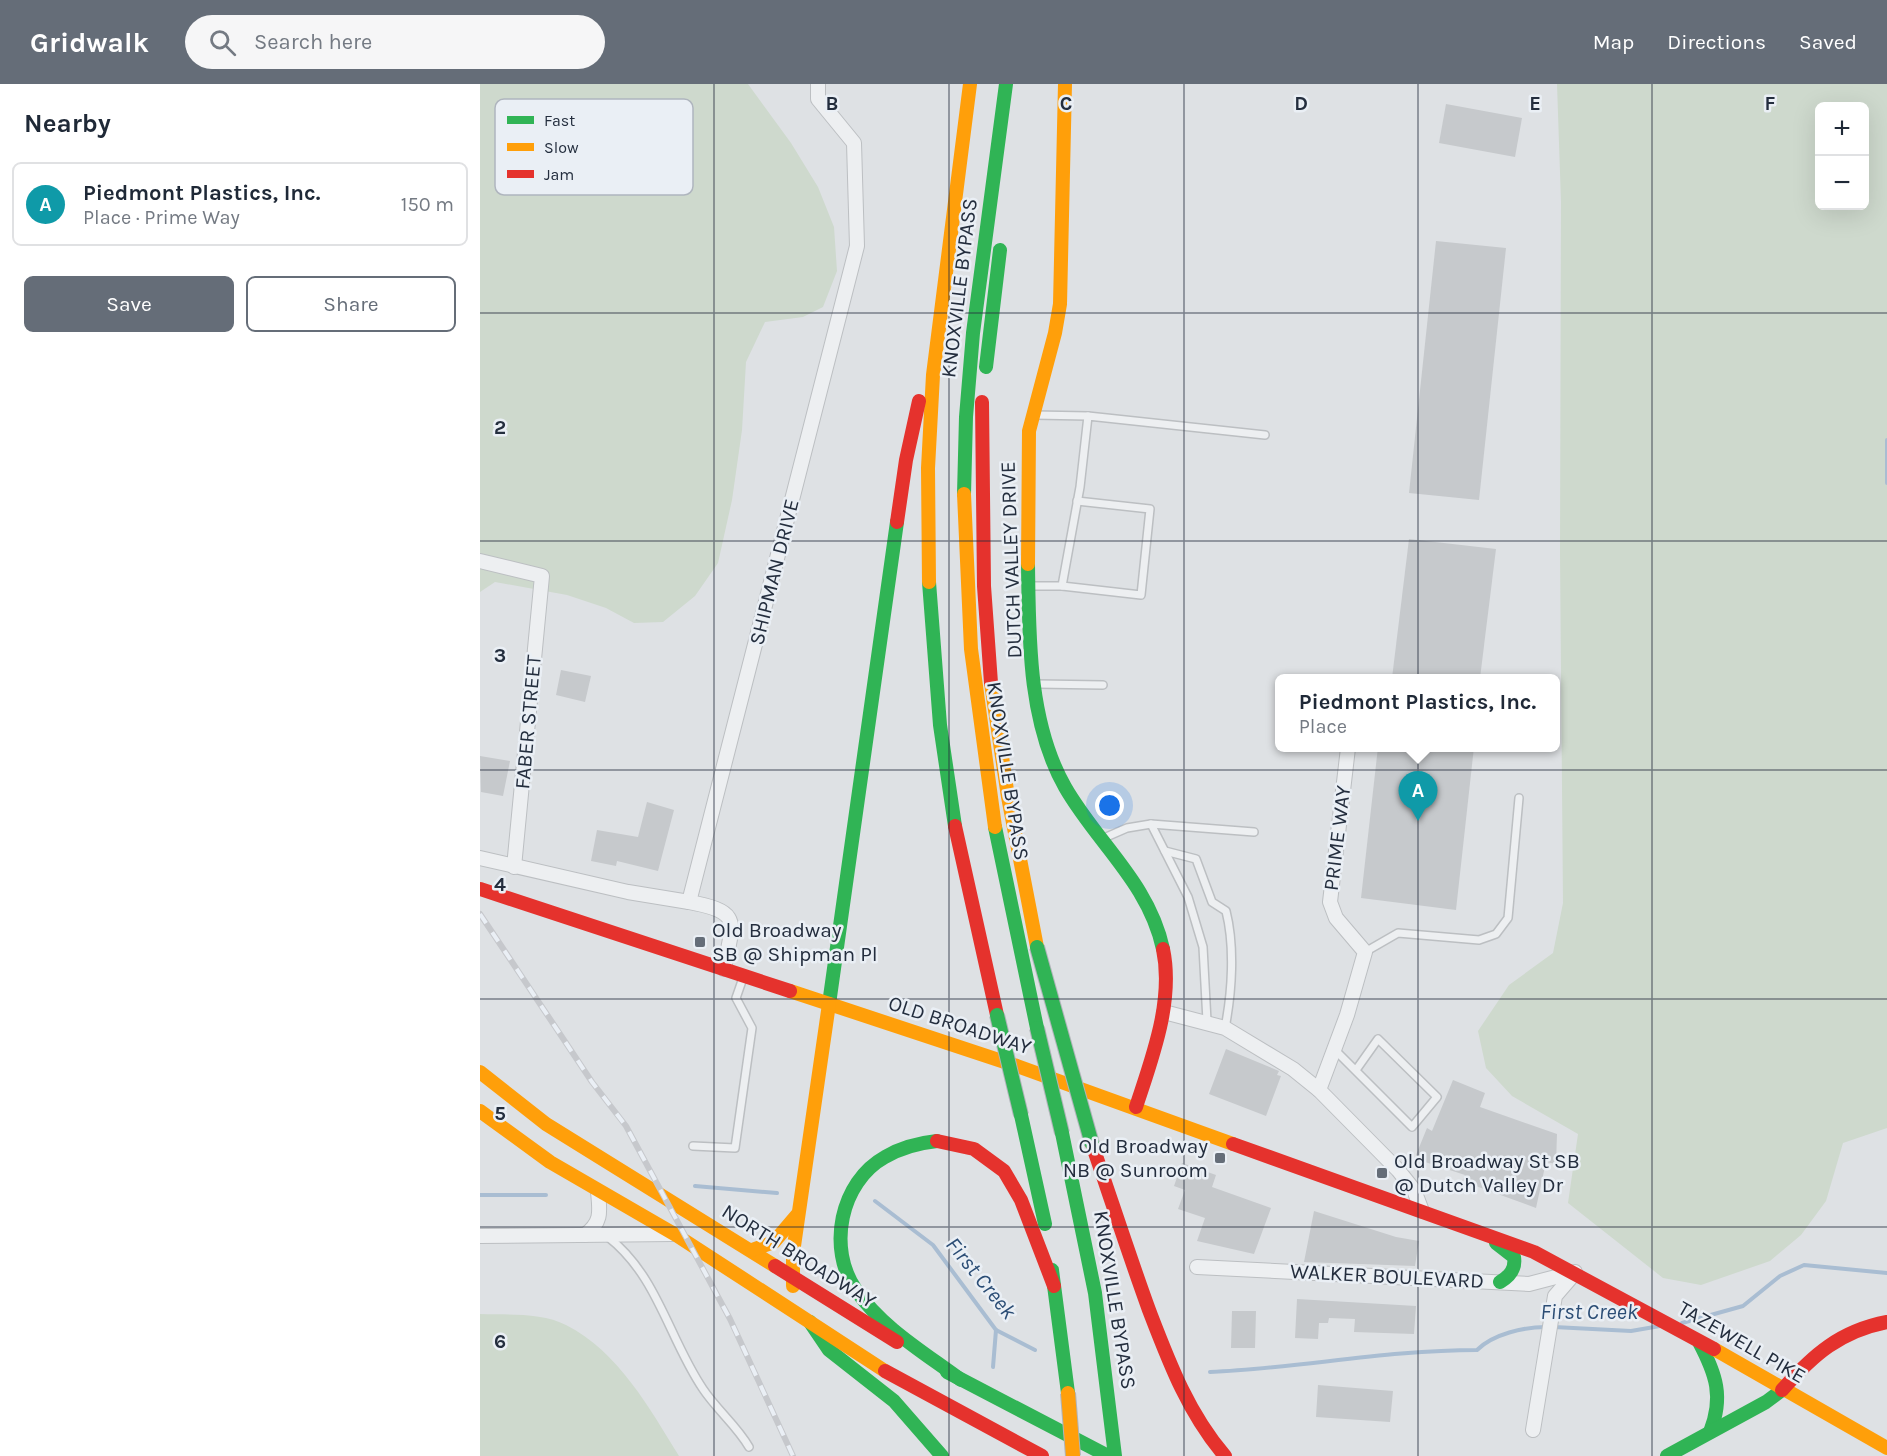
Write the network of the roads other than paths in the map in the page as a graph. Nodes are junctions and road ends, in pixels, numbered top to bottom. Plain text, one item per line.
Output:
1 (818, 84) edge
2 (970, 84) edge
3 (1006, 84) edge
4 (1065, 84) edge
5 (1002, 234) dead end
6 (939, 308) junction
7 (1032, 415) junction
8 (1088, 416) junction
9 (1265, 435) dead end
10 (1077, 501) junction
11 (480, 561) edge
12 (1030, 586) junction
13 (1062, 586) junction
14 (1036, 684) junction
15 (1103, 685) dead end
16 (1347, 752) edge
17 (1519, 798) dead end
18 (1151, 824) junction
19 (1254, 832) dead end
20 (1101, 839) junction
21 (1165, 851) junction
22 (480, 858) edge
23 (514, 867) junction
24 (480, 889) edge
25 (689, 902) junction
26 (1365, 952) junction
27 (724, 969) junction
28 (744, 976) junction
29 (829, 1004) junction
30 (1164, 1012) junction
31 (1207, 1021) junction
32 (1225, 1028) junction
33 (1334, 1049) junction
34 (1356, 1070) junction
35 (480, 1072) edge
36 (1319, 1090) junction
37 (1136, 1107) junction
38 (480, 1112) edge
39 (693, 1146) dead end
40 (598, 1192) junction
41 (800, 1212) junction
42 (1422, 1212) junction
43 (1470, 1229) junction
44 (675, 1234) junction
45 (585, 1235) junction
46 (606, 1235) junction
47 (480, 1236) edge
48 (752, 1250) junction
49 (1197, 1267) dead end
50 (1575, 1272) junction
51 (792, 1276) junction
52 (1500, 1282) junction
53 (1054, 1286) junction
54 (805, 1318) junction
55 (1887, 1322) edge
56 (1699, 1342) junction
57 (961, 1380) junction
58 (1782, 1390) junction
59 (1533, 1430) dead end
60 (1710, 1432) junction
61 (749, 1448) dead end
62 (1887, 1449) edge
63 (942, 1456) edge
64 (1042, 1456) edge
65 (1073, 1456) edge
66 (1108, 1456) edge
67 (1114, 1456) edge
68 (1225, 1456) edge
69 (1667, 1456) edge

1 - 25 street, SHIPMAN DRIVE
2 - 6 main road, KNOXVILLE BYPASS
3 - 67 main road, KNOXVILLE BYPASS, bridge
4 - 7 main road, DUTCH VALLEY DRIVE
5 - 68 main road, bridge
6 - 29 main road
6 - 53 main road, KNOXVILLE BYPASS, bridge
7 - 8 lane
7 - 12 main road, DUTCH VALLEY DRIVE
8 - 9 lane
8 - 10 lane
10 - 13 lane
10 - 13 lane
11 - 23 street, FABER STREET
12 - 13 lane
12 - 14 main road, DUTCH VALLEY DRIVE
14 - 15 lane
14 - 20 main road, DUTCH VALLEY DRIVE
16 - 26 street, PRIME WAY
17 - 26 lane
18 - 19 lane
18 - 20 lane
18 - 21 lane
20 - 30 main road, DUTCH VALLEY DRIVE
21 - 31 lane
21 - 32 lane
22 - 23 street
23 - 25 street
24 - 27 main road, OLD BROADWAY
25 - 27 street
26 - 33 street
27 - 28 main road, OLD BROADWAY
28 - 29 main road, OLD BROADWAY
28 - 39 lane
29 - 37 main road, OLD BROADWAY
29 - 41 main road
30 - 31 street
30 - 37 main road, DUTCH VALLEY DRIVE
31 - 32 street
32 - 36 street
33 - 34 lane
33 - 36 street
34 - 34 lane
35 - 48 main road, NORTH BROADWAY
36 - 42 street
37 - 42 main road, OLD BROADWAY
38 - 40 main road
40 - 44 main road
40 - 45 street
41 - 48 main road
41 - 51 main road
42 - 43 main road, OLD BROADWAY
43 - 50 main road, OLD BROADWAY
43 - 52 main road
44 - 46 street
44 - 54 main road
45 - 46 street
45 - 47 street
46 - 61 lane
48 - 51 main road, NORTH BROADWAY
49 - 52 street, WALKER BOULEVARD
50 - 52 street, WALKER BOULEVARD
50 - 56 main road, TAZEWELL PIKE
50 - 59 street
51 - 54 main road
51 - 57 main road, NORTH BROADWAY
53 - 57 main road
53 - 65 main road, KNOXVILLE BYPASS, bridge
54 - 63 main road
54 - 64 main road
55 - 58 main road
56 - 58 main road, TAZEWELL PIKE
56 - 60 main road
57 - 66 main road, NORTH BROADWAY
58 - 60 main road
58 - 62 main road, TAZEWELL PIKE
60 - 69 main road

